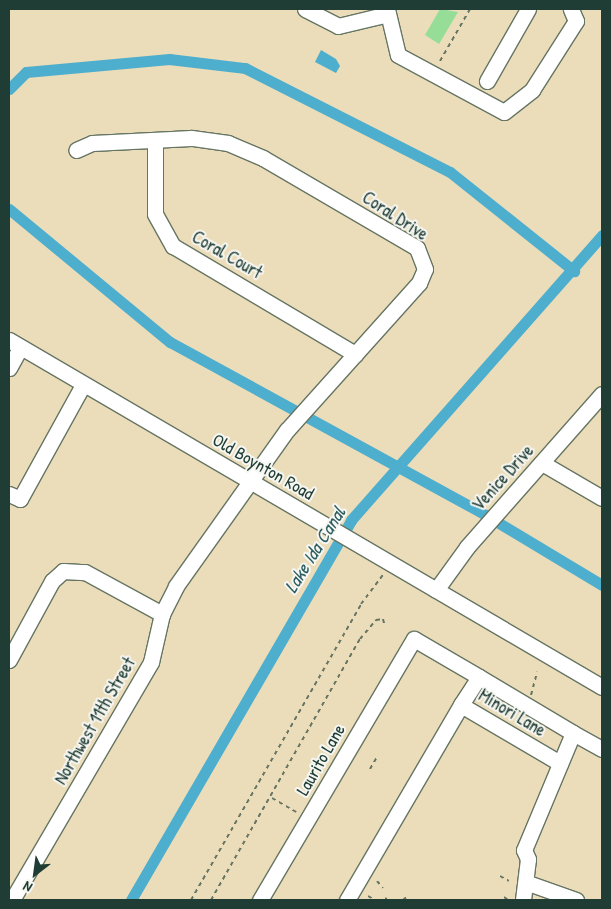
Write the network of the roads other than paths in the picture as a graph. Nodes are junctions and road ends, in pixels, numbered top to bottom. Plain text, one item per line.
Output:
1 (305, 9) edge
2 (528, 9) edge
3 (571, 9) edge
4 (388, 12) edge
5 (487, 81) dead end
6 (155, 141) junction
7 (76, 150) dead end
8 (14, 344) edge
9 (355, 354) junction
10 (9, 368) edge
11 (83, 385) junction
12 (602, 394) edge
13 (542, 463) junction
14 (251, 482) junction
15 (9, 494) edge
16 (602, 498) edge
17 (436, 590) junction
18 (162, 614) junction
19 (414, 638) joint
20 (9, 660) edge
21 (479, 677) junction
22 (602, 687) edge
23 (461, 705) junction
24 (573, 733) junction
25 (602, 749) edge
26 (560, 763) junction
27 (528, 883) junction
28 (12, 900) edge
29 (260, 900) edge
30 (347, 900) edge
31 (523, 900) edge
32 (576, 900) edge

1 - 4 street
2 - 5 street
3 - 4 street
6 - 7 street, Coral Drive
6 - 9 street, Coral Court
6 - 9 street, Coral Drive
8 - 10 street
8 - 11 street, Old Boynton Road
9 - 14 street, Coral Drive
11 - 14 street, Old Boynton Road
11 - 15 street
12 - 13 street, Venice Drive
13 - 16 street
13 - 17 street, Venice Drive
14 - 17 street, Old Boynton Road
14 - 18 street, Northwest 11th Street
17 - 22 street, Old Boynton Road
18 - 20 street
18 - 28 street, Northwest 11th Street
19 - 21 street, Minori Lane
19 - 29 street, Laurito Lane
21 - 23 street, Minori Lane
21 - 24 street
23 - 26 street, Minori Lane
23 - 30 street
24 - 25 street
24 - 26 street
26 - 27 street
27 - 31 street
27 - 32 street

